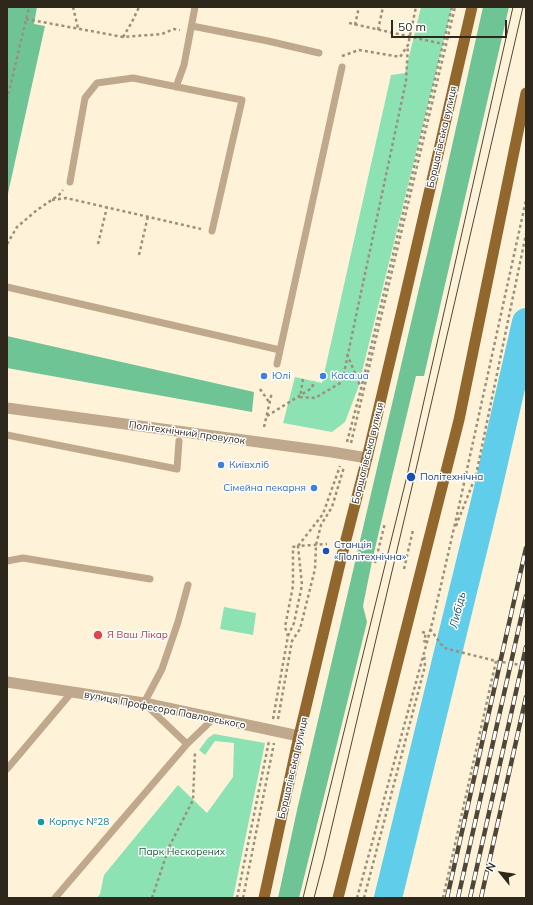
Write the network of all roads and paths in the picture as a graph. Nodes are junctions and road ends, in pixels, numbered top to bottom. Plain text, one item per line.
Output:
1 (29, 7) edge
2 (73, 7) edge
3 (139, 7) edge
4 (195, 7) edge
5 (360, 7) edge
6 (383, 7) edge
7 (416, 7) edge
8 (452, 7) edge
9 (472, 7) edge
10 (26, 19) junction
11 (349, 23) dead end
12 (356, 25) junction
13 (192, 26) junction
14 (78, 28) junction
15 (174, 29) dead end
16 (378, 30) junction
17 (123, 37) junction
18 (410, 37) junction
19 (443, 44) junction
20 (408, 45) junction
21 (319, 53) dead end
22 (345, 54) dead end
23 (342, 67) dead end
24 (176, 87) junction
25 (526, 93) edge
26 (7, 100) edge
27 (70, 182) joint
28 (52, 200) junction
29 (526, 200) edge
30 (107, 207) junction
31 (148, 216) junction
32 (212, 231) joint
33 (526, 234) edge
34 (7, 244) edge
35 (98, 244) dead end
36 (139, 255) dead end
37 (7, 287) edge
38 (280, 350) junction
39 (347, 354) junction
40 (277, 364) dead end
41 (303, 379) dead end
42 (314, 381) dead end
43 (361, 388) junction
44 (260, 389) dead end
45 (272, 392) dead end
46 (300, 396) junction
47 (269, 403) junction
48 (7, 408) edge
49 (267, 416) junction
50 (264, 427) dead end
51 (7, 435) edge
52 (179, 441) dead end
53 (344, 455) junction
54 (367, 458) junction
55 (385, 523) dead end
56 (413, 530) dead end
57 (453, 532) junction
58 (327, 544) dead end
59 (298, 546) junction
60 (7, 561) edge
61 (375, 563) dead end
62 (404, 569) dead end
63 (150, 579) dead end
64 (188, 585) dead end
65 (430, 629) junction
66 (422, 632) dead end
67 (288, 636) junction
68 (427, 642) junction
69 (424, 651) junction
70 (496, 661) junction
71 (526, 666) edge
72 (7, 682) edge
73 (72, 692) junction
74 (144, 703) junction
75 (212, 719) junction
76 (270, 736) junction
77 (300, 736) junction
78 (261, 740) dead end
79 (186, 744) junction
80 (196, 749) dead end
81 (7, 770) edge
82 (55, 898) edge
83 (152, 898) edge
84 (237, 898) edge
85 (264, 898) edge
86 (338, 898) edge
87 (357, 898) edge
88 (364, 898) edge
89 (443, 898) edge

1 - 10 path
2 - 14 path
3 - 17 path
4 - 13 lane
5 - 12 path
6 - 16 path
7 - 18 path
8 - 19 path
9 - 54 main road, Борщагівська вулиця
10 - 14 path
10 - 26 path
11 - 12 path
12 - 16 path
13 - 21 lane
13 - 24 lane
14 - 17 path
15 - 17 path
16 - 18 path
18 - 19 path
18 - 20 path
19 - 43 path
20 - 22 path
20 - 39 path
23 - 38 lane
24 - 27 lane
24 - 32 lane
25 - 86 main road
27 - 28 path
28 - 30 path
28 - 34 path
29 - 57 path
30 - 31 path
30 - 35 path
31 - 32 path
31 - 36 path
33 - 57 path
37 - 38 lane
38 - 40 lane
39 - 43 path
39 - 46 path
41 - 46 path
42 - 46 path
43 - 53 path
44 - 47 path
45 - 47 path
46 - 49 path
47 - 49 path
48 - 53 street, Політехнічний провулок
49 - 50 path
51 - 52 lane
53 - 54 street, Політехнічний провулок
53 - 59 path
54 - 77 main road, Борщагівська вулиця
55 - 61 path
56 - 62 path
57 - 65 path
58 - 59 path
59 - 67 path
59 - 67 path
60 - 63 lane
64 - 74 lane
65 - 68 path
65 - 70 path
66 - 68 path
67 - 76 path
68 - 69 path
69 - 87 path
69 - 88 path
70 - 71 path
70 - 89 path
72 - 73 street, вулиця Професора Павловського
73 - 74 street, вулиця Професора Павловського
73 - 81 lane
74 - 75 street, вулиця Професора Павловського
74 - 79 lane
75 - 76 street, вулиця Професора Павловського
75 - 79 lane
76 - 77 street, вулиця Професора Павловського
76 - 78 path
76 - 84 path
77 - 85 main road, Борщагівська вулиця
79 - 82 lane
80 - 83 path

